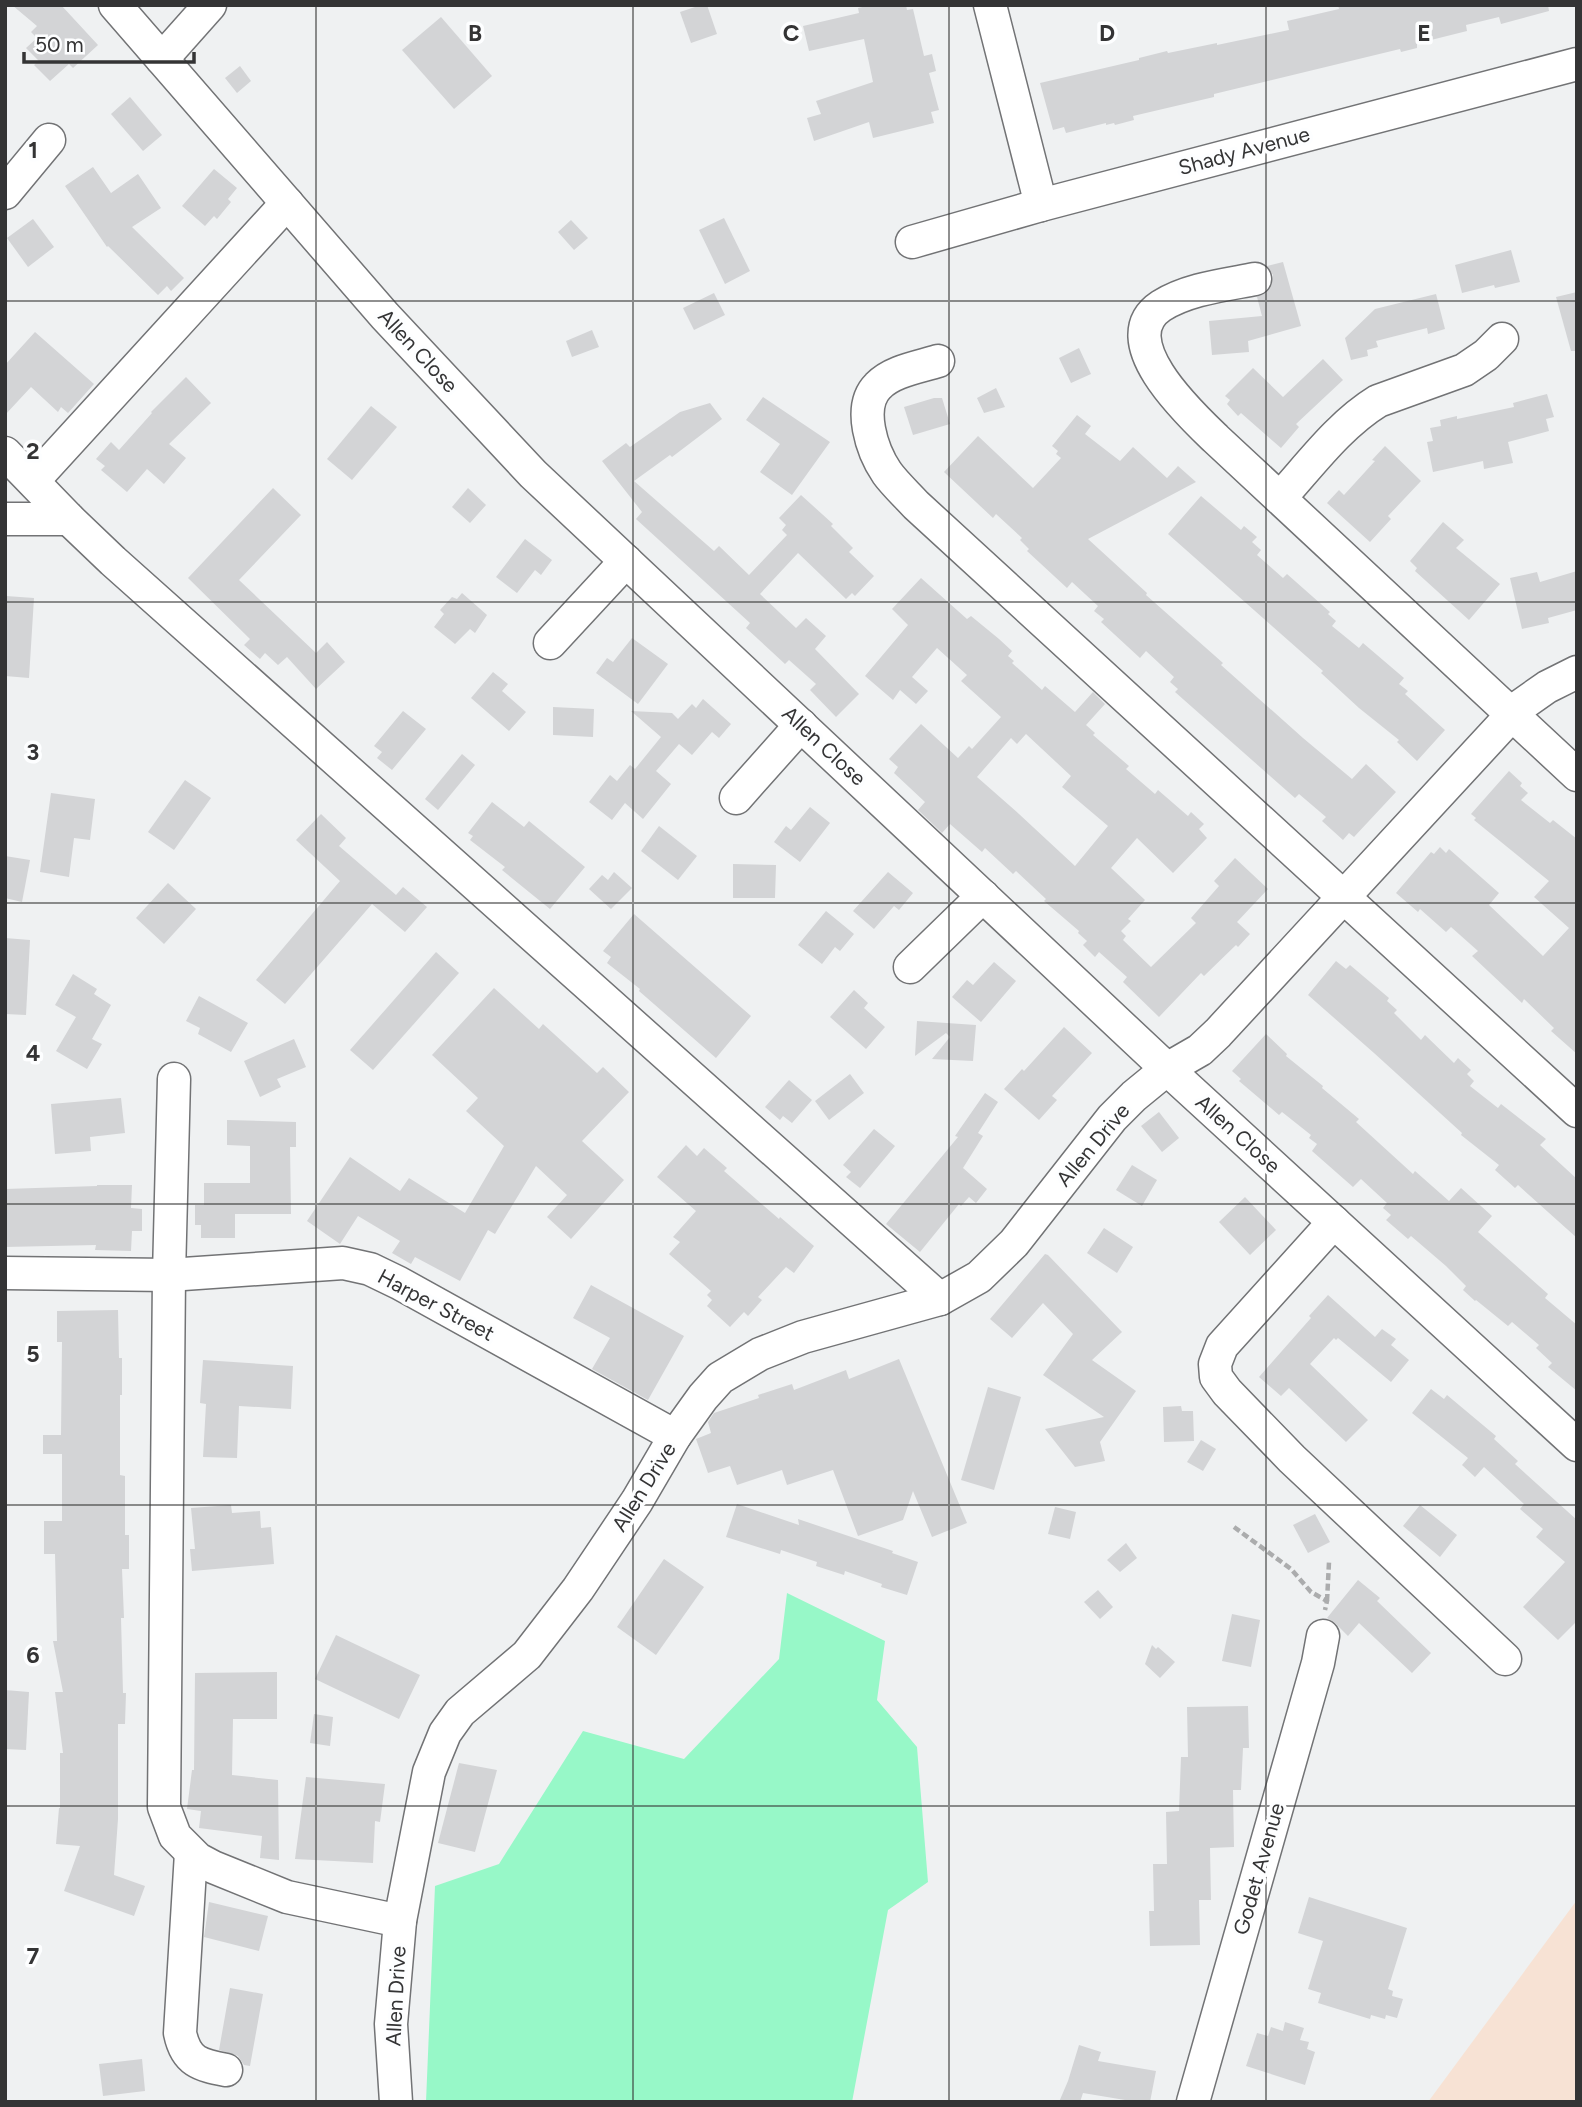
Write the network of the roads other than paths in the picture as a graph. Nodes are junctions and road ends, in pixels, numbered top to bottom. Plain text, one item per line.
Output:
1 (116, 5) edge
2 (211, 5) edge
3 (990, 5) edge
4 (162, 59) junction
5 (1577, 64) edge
6 (49, 140) dead end
7 (5, 193) edge
8 (287, 203) junction
9 (1041, 205) junction
10 (912, 242) dead end
11 (1255, 279) dead end
12 (1502, 340) dead end
13 (938, 361) dead end
14 (5, 453) edge
15 (33, 481) junction
16 (1280, 498) junction
17 (5, 519) edge
18 (69, 519) junction
19 (626, 561) junction
20 (550, 643) dead end
21 (1577, 672) edge
22 (1512, 714) junction
23 (802, 725) junction
24 (1577, 775) edge
25 (736, 798) dead end
26 (983, 895) junction
27 (1343, 897) junction
28 (910, 967) dead end
29 (1167, 1069) junction
30 (174, 1079) dead end
31 (1577, 1111) edge
32 (1334, 1222) junction
33 (5, 1273) edge
34 (169, 1275) junction
35 (940, 1299) junction
36 (675, 1437) junction
37 (1577, 1445) edge
38 (1323, 1636) road end
39 (1505, 1659) dead end
40 (191, 1853) junction
41 (400, 1921) junction
42 (226, 2070) dead end
43 (396, 2102) edge
44 (1193, 2102) edge

1 - 4 street, Allen Close
2 - 4 street
3 - 9 street
4 - 8 street, Allen Close
5 - 9 street, Shady Avenue
6 - 7 street
8 - 15 street
8 - 19 street, Allen Close
9 - 10 street, Shady Avenue
11 - 16 street
12 - 16 street
13 - 27 street
14 - 15 street
15 - 18 street
16 - 22 street
17 - 18 street
18 - 35 street
19 - 20 street
19 - 23 street, Allen Close
21 - 22 street, Allen Drive
22 - 24 street
22 - 27 street, Allen Drive
23 - 25 street
23 - 26 street, Allen Close
26 - 28 street
26 - 29 street, Allen Close
27 - 29 street, Allen Drive
27 - 31 street
29 - 32 street, Allen Close
29 - 35 street, Allen Drive
30 - 34 street
32 - 37 street, Allen Close
32 - 39 street
33 - 34 street, Harper Street
34 - 36 street, Harper Street
34 - 40 street
35 - 36 street, Allen Drive
36 - 41 street, Allen Drive
38 - 44 street, Godet Avenue
40 - 41 street
40 - 42 street
41 - 43 street, Allen Drive

